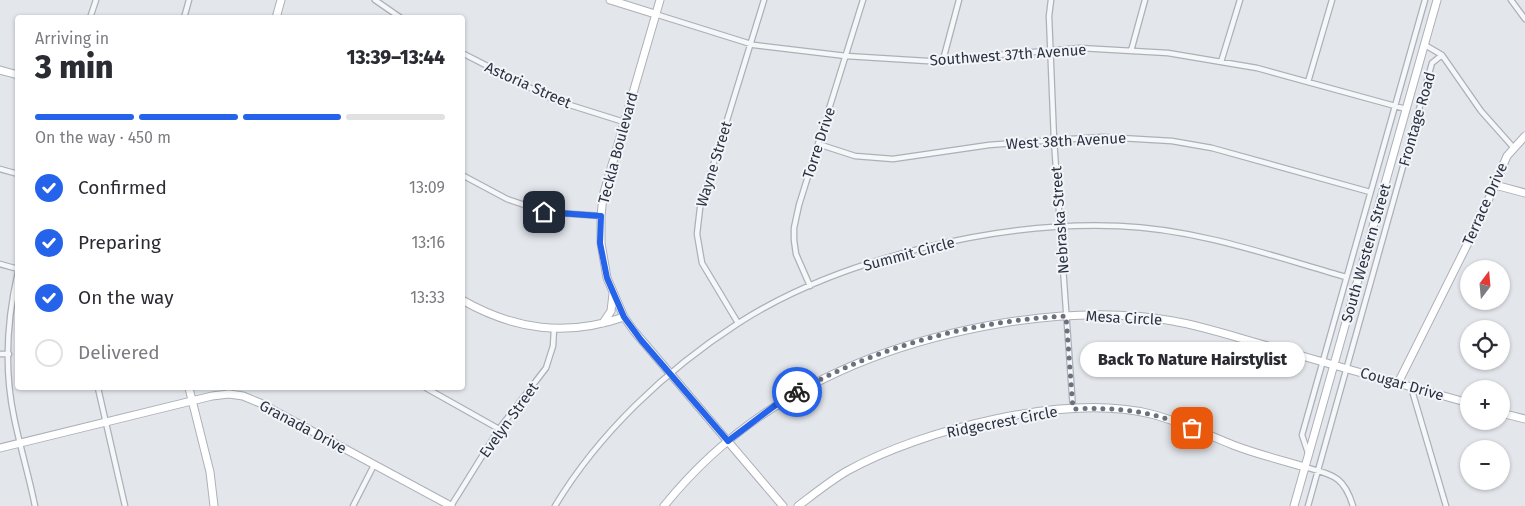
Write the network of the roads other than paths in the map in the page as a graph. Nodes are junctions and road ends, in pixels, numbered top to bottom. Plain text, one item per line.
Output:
1 (96, 0) edge
2 (189, 0) edge
3 (282, 0) edge
4 (375, 0) edge
5 (610, 0) edge
6 (660, 0) edge
7 (764, 0) edge
8 (862, 0) edge
9 (959, 0) edge
10 (1051, 0) edge
11 (1145, 0) edge
12 (1240, 0) edge
13 (1332, 0) edge
14 (1425, 0) edge
15 (1437, 0) edge
16 (1511, 0) edge
17 (656, 14) junction
18 (91, 15) edge
19 (185, 15) edge
20 (277, 15) edge
21 (396, 15) edge
22 (1525, 19) edge
23 (751, 44) junction
24 (1424, 45) junction
25 (1052, 51) junction
26 (1131, 51) junction
27 (465, 55) edge
28 (1442, 55) junction
29 (846, 56) junction
30 (943, 60) junction
31 (1221, 62) junction
32 (0, 70) edge
33 (15, 74) edge
34 (1308, 82) junction
35 (1394, 106) junction
36 (1406, 109) junction
37 (624, 122) junction
38 (1525, 136) edge
39 (1054, 140) junction
40 (818, 144) junction
41 (1513, 147) junction
42 (0, 169) edge
43 (15, 173) edge
44 (465, 176) edge
45 (1495, 185) junction
46 (1370, 192) junction
47 (1525, 193) edge
48 (601, 216) junction
49 (1060, 228) junction
50 (0, 264) edge
51 (15, 269) edge
52 (1346, 277) junction
53 (15, 286) edge
54 (810, 286) junction
55 (613, 294) junction
56 (465, 302) edge
57 (1066, 316) junction
58 (624, 317) junction
59 (738, 323) junction
60 (603, 324) junction
61 (554, 328) junction
62 (0, 354) edge
63 (9, 354) junction
64 (1323, 362) junction
65 (1334, 365) junction
66 (1347, 369) junction
67 (671, 374) junction
68 (1398, 383) junction
69 (1411, 387) junction
70 (98, 390) edge
71 (189, 390) edge
72 (430, 390) edge
73 (192, 400) junction
74 (1460, 401) edge
75 (1073, 409) junction
76 (1510, 416) edge
77 (1525, 420) edge
78 (106, 423) junction
79 (499, 429) junction
80 (728, 441) junction
81 (20, 443) junction
82 (0, 448) edge
83 (1309, 454) junction
84 (374, 465) junction
85 (1305, 467) junction
86 (1318, 471) junction
87 (35, 506) edge
88 (125, 506) edge
89 (214, 506) edge
90 (353, 506) edge
91 (451, 506) edge
92 (555, 506) edge
93 (664, 506) edge
94 (784, 506) edge
95 (798, 506) edge
96 (1294, 506) edge
97 (1308, 506) edge
98 (1353, 506) edge
99 (1446, 506) edge

1 - 18 street
2 - 19 street
3 - 20 street
4 - 21 street
5 - 17 street, Southwest 37th Avenue
6 - 17 street, Teckla Boulevard
7 - 23 street, Wayne Street
8 - 29 street, Torre Drive
9 - 30 street
10 - 25 street, Nebraska Street
11 - 26 street
12 - 31 street
13 - 34 street
14 - 35 street
15 - 24 street, South Western Street
16 - 22 street
17 - 23 street, Southwest 37th Avenue
17 - 37 street, Teckla Boulevard
23 - 29 street, Southwest 37th Avenue
23 - 59 street, Wayne Street
24 - 28 street
24 - 36 street, South Western Street
25 - 26 street, Southwest 37th Avenue
25 - 30 street, Southwest 37th Avenue
25 - 39 street, Nebraska Street
26 - 31 street, Southwest 37th Avenue
27 - 37 street, Astoria Street
28 - 41 street
28 - 66 street, Frontage Road
29 - 30 street, Southwest 37th Avenue
29 - 40 street, Torre Drive
31 - 34 street, Southwest 37th Avenue
32 - 33 street
34 - 35 street, Southwest 37th Avenue
35 - 36 street, Southwest 37th Avenue
35 - 46 street
36 - 65 street, South Western Street
37 - 48 street, Teckla Boulevard
38 - 41 street, Terrace Drive
39 - 40 street, West 38th Avenue
39 - 46 street, West 38th Avenue
39 - 49 street, Nebraska Street
40 - 54 street, Torre Drive
41 - 45 street, Terrace Drive
42 - 43 street
44 - 48 street
45 - 47 street
45 - 68 street, Terrace Drive
46 - 52 street
48 - 55 street, Teckla Boulevard
49 - 52 street, Summit Circle
49 - 54 street, Summit Circle
49 - 57 street, Nebraska Street
50 - 51 street
52 - 64 street
53 - 63 street
54 - 59 street, Summit Circle
55 - 58 street, Teckla Boulevard
55 - 60 street
56 - 61 street
57 - 64 street, Mesa Circle
57 - 75 street, Nebraska Street
57 - 80 street, Mesa Circle
58 - 60 street
58 - 67 street, Teckla Boulevard
59 - 67 street, Summit Circle
60 - 61 street
61 - 79 street, Evelyn Street
62 - 63 street
63 - 81 street
64 - 65 street, Mesa Circle
64 - 83 street
65 - 66 street, Cougar Drive
65 - 83 street, South Western Street
66 - 68 street, Cougar Drive
66 - 86 street, Frontage Road
67 - 80 street, Teckla Boulevard
67 - 92 street, Summit Circle
68 - 69 street, Cougar Drive
69 - 74 street, Cougar Drive
69 - 99 street
70 - 78 street
71 - 73 street
72 - 79 street
73 - 78 street, Granada Drive
73 - 84 street, Granada Drive
73 - 89 street
75 - 85 street, Ridgecrest Circle
75 - 95 street, Ridgecrest Circle
76 - 77 street
78 - 81 street, Granada Drive
78 - 88 street
79 - 91 street, Evelyn Street
80 - 93 street, Mesa Circle
80 - 94 street, Teckla Boulevard
81 - 82 street, Granada Drive
81 - 87 street
83 - 85 street, South Western Street
84 - 90 street
84 - 91 street, Granada Drive
85 - 86 street
85 - 96 street, South Western Street
86 - 97 street, Frontage Road
86 - 98 street

